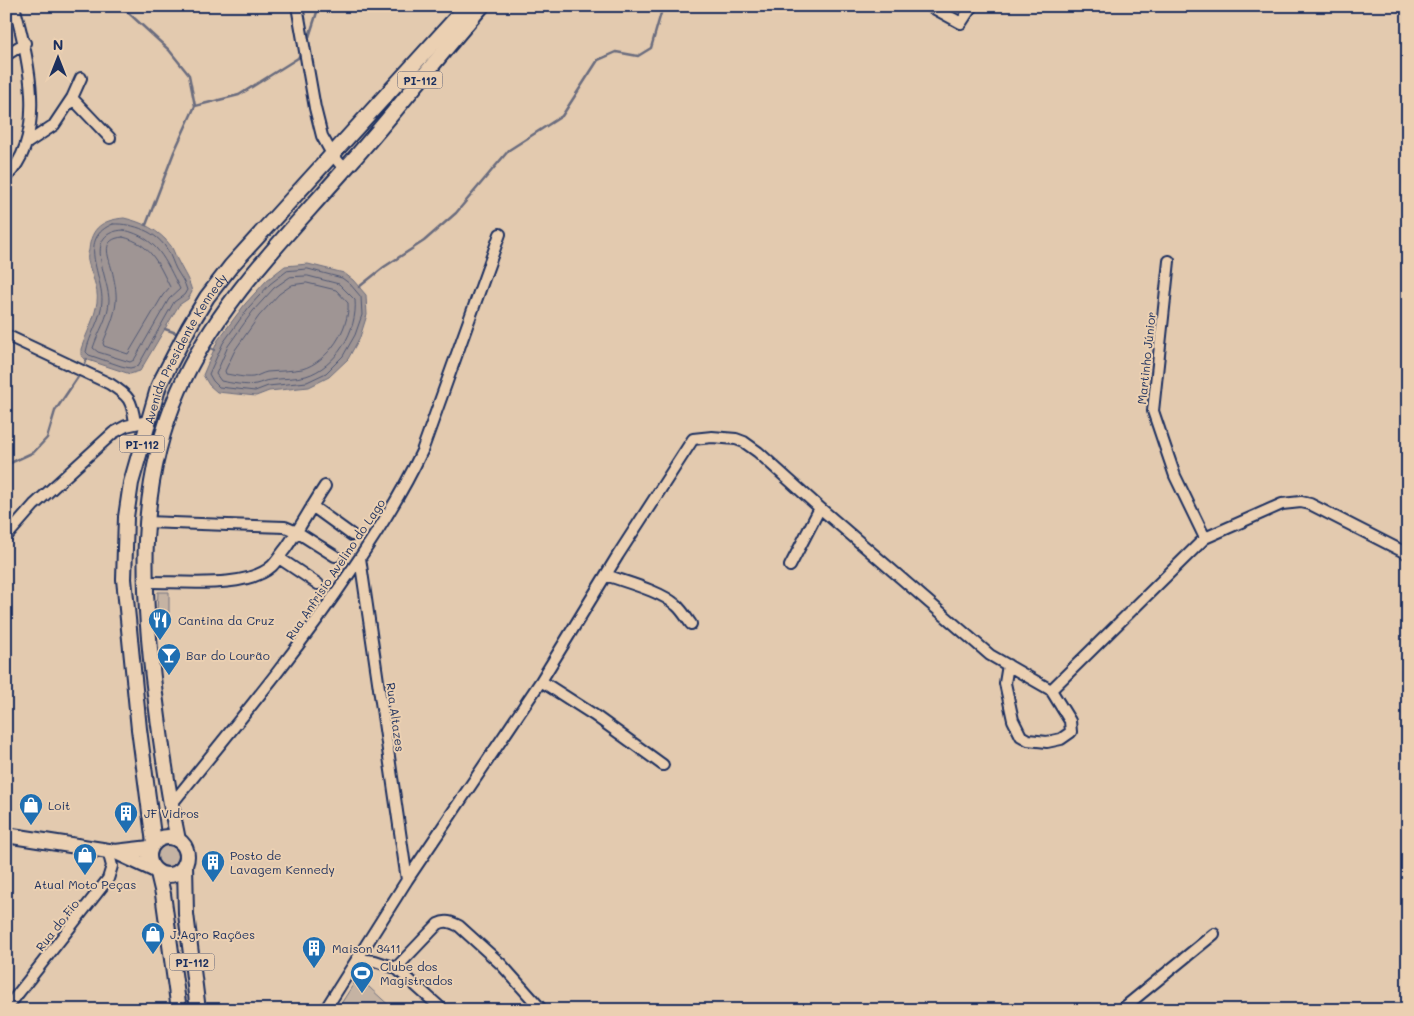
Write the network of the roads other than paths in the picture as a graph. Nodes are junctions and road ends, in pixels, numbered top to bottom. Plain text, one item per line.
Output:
1 (14, 6) edge
2 (297, 6) edge
3 (467, 6) edge
4 (482, 6) edge
5 (930, 6) edge
6 (972, 6) edge
7 (24, 43) junction
8 (6, 55) edge
9 (81, 78) dead end
10 (72, 98) junction
11 (110, 138) dead end
12 (27, 143) junction
13 (332, 154) junction
14 (345, 170) junction
15 (6, 177) edge
16 (500, 234) dead end
17 (1169, 261) dead end
18 (6, 335) edge
19 (142, 422) junction
20 (325, 486) dead end
21 (312, 506) junction
22 (820, 508) junction
23 (146, 522) junction
24 (297, 532) junction
25 (352, 535) dead end
26 (6, 537) edge
27 (1205, 538) junction
28 (1408, 554) edge
29 (335, 556) dead end
30 (278, 558) junction
31 (360, 558) junction
32 (790, 566) dead end
33 (606, 576) junction
34 (145, 582) junction
35 (318, 584) dead end
36 (691, 624) dead end
37 (1008, 666) junction
38 (541, 681) junction
39 (1051, 690) junction
40 (663, 764) dead end
41 (170, 805) junction
42 (6, 835) edge
43 (178, 840) junction
44 (152, 845) junction
45 (111, 851) junction
46 (185, 864) junction
47 (156, 871) junction
48 (407, 880) junction
49 (1214, 934) dead end
50 (356, 959) junction
51 (396, 968) junction
52 (6, 1009) edge
53 (179, 1010) edge
54 (198, 1010) edge
55 (325, 1010) edge
56 (443, 1010) edge
57 (542, 1010) edge
58 (1121, 1010) edge

1 - 7 street
2 - 13 street
3 - 13 main road, Avenida Presidente Kennedy / PI-112
4 - 14 main road, Avenida Presidente Kennedy / PI-112
5 - 6 street
7 - 8 street
7 - 12 street
9 - 10 street
10 - 11 street
10 - 12 street
12 - 15 street
13 - 14 street
13 - 19 main road, Avenida Presidente Kennedy / PI-112
14 - 23 main road, Avenida Presidente Kennedy / PI-112
16 - 31 street, Rua Anfrisio Avelino do Lago
17 - 27 street, Martinho Júnior
18 - 19 street
19 - 26 street
19 - 44 main road, Avenida Presidente Kennedy / PI-112
20 - 21 street
21 - 24 street
21 - 25 street
22 - 32 street
22 - 33 street
22 - 37 street
23 - 24 street
23 - 34 main road, Avenida Presidente Kennedy / PI-112
24 - 29 street
24 - 30 street
27 - 28 street
27 - 39 street
30 - 34 street
30 - 35 street
31 - 41 street, Rua Anfrisio Avelino do Lago
31 - 48 street, Rua Altazes
33 - 36 street
33 - 38 street
34 - 41 main road, Avenida Presidente Kennedy / PI-112
37 - 39 street
37 - 39 street
38 - 40 street
38 - 48 street
41 - 43 main road, Avenida Presidente Kennedy / PI-112
42 - 45 main road
43 - 44 main road
43 - 46 main road, Avenida Presidente Kennedy / PI-112
44 - 45 main road
44 - 47 main road, Avenida Presidente Kennedy / PI-112
45 - 47 main road
45 - 52 street, Rua do Fio
46 - 47 main road
46 - 54 main road, Avenida Presidente Kennedy / PI-112
47 - 53 main road, Avenida Presidente Kennedy / PI-112
48 - 50 street
49 - 58 street
50 - 51 street
50 - 55 street
51 - 56 street
51 - 57 street

